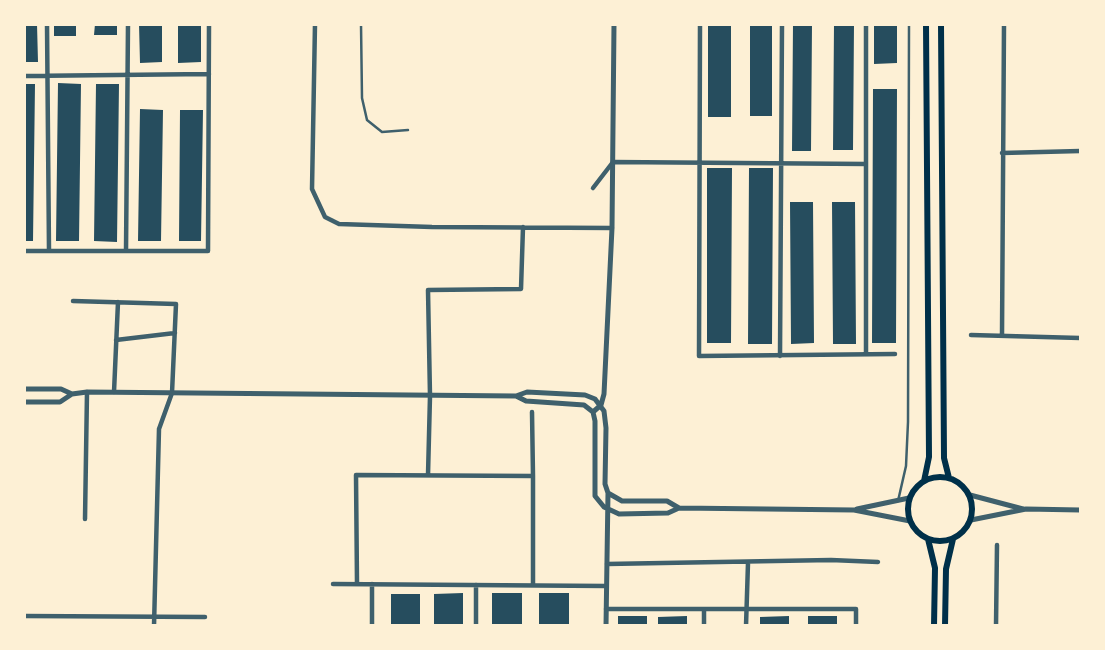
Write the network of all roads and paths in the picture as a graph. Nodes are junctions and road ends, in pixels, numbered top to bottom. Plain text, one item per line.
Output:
1 (47, 24) edge
2 (128, 24) edge
3 (209, 24) edge
4 (315, 24) edge
5 (361, 24) edge
6 (614, 24) edge
7 (700, 24) edge
8 (782, 24) edge
9 (866, 24) edge
10 (909, 24) edge
11 (926, 24) edge
12 (941, 24) edge
13 (1004, 24) edge
14 (128, 74) junction
15 (209, 74) junction
16 (24, 76) edge
17 (47, 76) junction
18 (408, 130) dead end
19 (1080, 151) edge
20 (1002, 153) junction
21 (613, 162) junction
22 (699, 164) junction
23 (783, 164) junction
24 (866, 164) junction
25 (593, 188) dead end
26 (523, 228) junction
27 (612, 228) junction
28 (24, 251) edge
29 (49, 251) junction
30 (125, 251) junction
31 (73, 301) dead end
32 (118, 302) junction
33 (175, 333) junction
34 (971, 335) dead end
35 (1002, 335) junction
36 (1080, 338) edge
37 (116, 340) junction
38 (866, 354) junction
39 (895, 354) dead end
40 (780, 356) junction
41 (24, 389) edge
42 (87, 392) junction
43 (114, 392) junction
44 (172, 393) junction
45 (72, 394) junction
46 (430, 396) junction
47 (516, 396) junction
48 (24, 402) edge
49 (601, 405) junction
50 (532, 412) dead end
51 (593, 412) junction
52 (428, 475) junction
53 (534, 476) junction
54 (949, 478) junction
55 (924, 481) junction
56 (608, 493) junction
57 (970, 495) junction
58 (909, 498) junction
59 (898, 501) junction
60 (679, 508) junction
61 (608, 509) junction
62 (1026, 509) junction
63 (854, 510) junction
64 (1080, 510) edge
65 (85, 519) dead end
66 (971, 520) junction
67 (910, 521) junction
68 (928, 539) junction
69 (953, 539) junction
70 (997, 545) dead end
71 (878, 562) dead end
72 (748, 563) junction
73 (606, 564) junction
74 (333, 584) dead end
75 (357, 584) junction
76 (372, 584) junction
77 (476, 585) junction
78 (533, 585) junction
79 (606, 586) junction
80 (606, 609) junction
81 (704, 610) junction
82 (746, 610) junction
83 (24, 617) edge
84 (154, 617) junction
85 (205, 617) dead end
86 (154, 625) edge
87 (372, 625) edge
88 (477, 625) edge
89 (606, 625) edge
90 (704, 625) edge
91 (746, 625) edge
92 (856, 625) edge
93 (934, 625) edge
94 (945, 625) edge
95 (996, 625) edge

1 - 17 street
2 - 14 street
3 - 15 street
4 - 26 street
5 - 18 lane
6 - 21 street
7 - 22 street
8 - 23 street
9 - 24 street
10 - 59 lane
11 - 55 main road
12 - 54 main road
13 - 20 street
14 - 15 street
14 - 17 street
14 - 30 street
15 - 30 street
16 - 17 street
17 - 29 street
19 - 20 street
20 - 35 street
21 - 22 street
21 - 25 street
21 - 27 street
22 - 23 street
22 - 40 street
23 - 24 street
23 - 40 street
24 - 38 street
26 - 27 street
26 - 46 street
27 - 49 street
28 - 29 street
29 - 30 street
31 - 32 street
32 - 33 street
32 - 37 street
33 - 37 street
33 - 44 street
34 - 35 street
35 - 36 street
37 - 43 street
38 - 39 street
38 - 40 street
41 - 45 street
42 - 43 street
42 - 45 street
42 - 65 street
43 - 44 street
44 - 46 street
44 - 84 street
45 - 48 street
46 - 47 street
46 - 52 street
47 - 49 street
47 - 51 street
49 - 51 street
49 - 56 street
50 - 53 street
51 - 61 street
52 - 53 street
52 - 75 street
53 - 78 street
54 - 55 main road
54 - 57 main road
55 - 58 main road
56 - 60 street
56 - 61 street
57 - 62 street
57 - 66 main road
58 - 59 street
58 - 67 main road
59 - 63 street
60 - 61 street
60 - 63 street
61 - 73 street
62 - 64 street
62 - 66 street
63 - 67 street
66 - 69 main road
67 - 68 main road
68 - 69 main road
68 - 93 main road
69 - 94 main road
70 - 95 street
71 - 72 street
72 - 73 street
72 - 82 street
73 - 79 street
74 - 75 street
75 - 76 street
76 - 77 street
76 - 87 street
77 - 78 street
77 - 88 street
78 - 79 street
79 - 80 street
80 - 81 street
80 - 89 street
81 - 82 street
81 - 90 street
82 - 91 street
82 - 92 street
83 - 84 street
84 - 85 street
84 - 86 street

